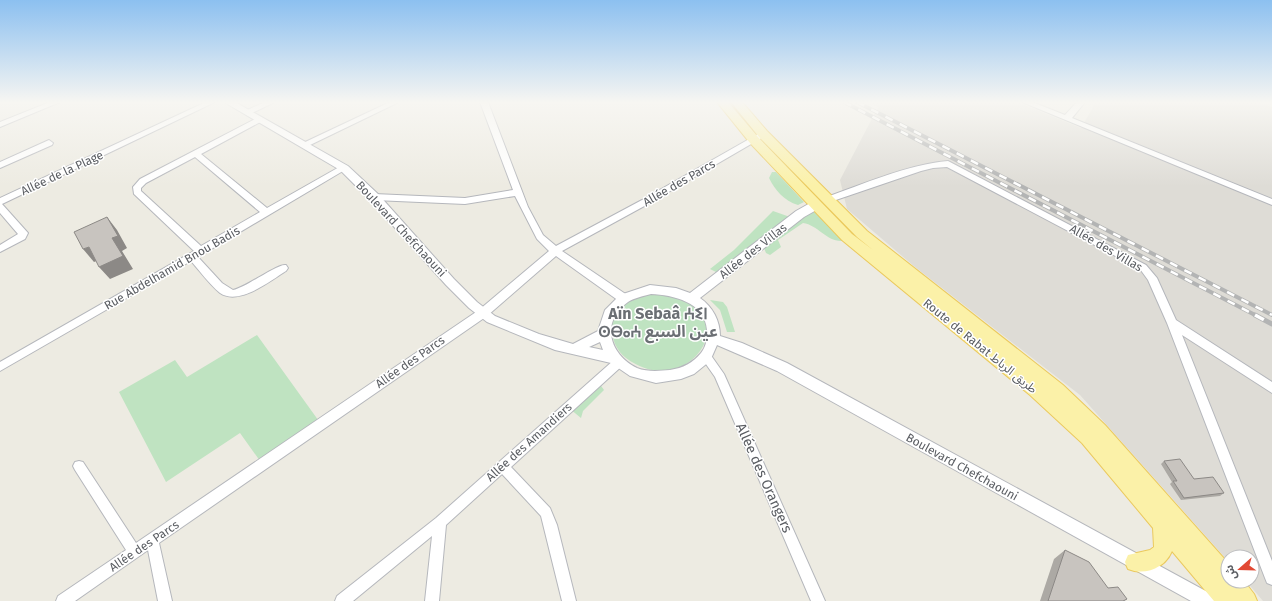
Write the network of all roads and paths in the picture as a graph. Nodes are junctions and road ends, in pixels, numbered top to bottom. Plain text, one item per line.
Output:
1 (153, 130) edge
2 (241, 130) edge
3 (279, 130) edge
4 (335, 130) edge
5 (495, 130) edge
6 (751, 130) edge
7 (754, 130) edge
8 (1099, 130) edge
9 (758, 137) junction
10 (49, 143) dead end
11 (305, 144) junction
12 (196, 154) junction
13 (0, 164) edge
14 (344, 168) junction
15 (519, 192) junction
16 (374, 197) junction
17 (0, 202) edge
18 (1272, 202) edge
19 (821, 203) junction
20 (0, 207) edge
21 (267, 213) junction
22 (0, 249) edge
23 (555, 251) junction
24 (196, 254) junction
25 (283, 268) dead end
26 (623, 298) junction
27 (692, 298) junction
28 (483, 313) junction
29 (1172, 323) junction
30 (603, 334) junction
31 (714, 339) junction
32 (574, 349) junction
33 (706, 357) junction
34 (616, 360) junction
35 (0, 367) edge
36 (1272, 388) edge
37 (79, 466) dead end
38 (502, 466) junction
39 (440, 522) junction
40 (1162, 525) junction
41 (152, 540) junction
42 (134, 552) junction
43 (1135, 562) junction
44 (1220, 569) edge
45 (1272, 578) edge
46 (1237, 589) edge
47 (63, 601) edge
48 (165, 601) edge
49 (342, 601) edge
50 (432, 601) edge
51 (569, 601) edge
52 (818, 601) edge
53 (1207, 601) edge
54 (1227, 601) edge
55 (1247, 601) edge

1 - 17 street, Allée de la Plage
2 - 12 street
3 - 11 street, Boulevard Chefchaouni
4 - 11 street
5 - 15 street
6 - 9 main road, Route de Rabat طريق الرباط
7 - 9 main road, Route de Rabat طريق الرباط
8 - 18 street
9 - 19 main road, Route de Rabat طريق الرباط
9 - 23 street, Allée des Parcs
10 - 13 street
11 - 14 street, Boulevard Chefchaouni
12 - 21 street
12 - 24 street
14 - 16 street, Boulevard Chefchaouni
14 - 21 street, Rue Abdelhamid Bnou Badis
15 - 16 street
15 - 23 street
16 - 28 street, Boulevard Chefchaouni
19 - 27 street, Allée des Villas
19 - 29 street, Allée des Villas
19 - 40 main road, Route de Rabat طريق الرباط
19 - 44 main road, Route de Rabat طريق الرباط
20 - 22 street
21 - 24 street, Rue Abdelhamid Bnou Badis
23 - 26 street
23 - 28 street, Allée des Parcs
24 - 25 street
24 - 35 street, Rue Abdelhamid Bnou Badis
26 - 27 street
26 - 30 street
27 - 31 street
28 - 32 street, Boulevard Chefchaouni
28 - 41 street, Allée des Parcs
29 - 36 street
29 - 45 street, Allée des Villas
30 - 32 street
30 - 34 street
31 - 33 street
31 - 43 street, Boulevard Chefchaouni
32 - 34 street, Boulevard Chefchaouni
33 - 34 street
33 - 52 street, Allée des Orangers
34 - 38 street, Allée des Amandiers
37 - 42 street
38 - 39 street, Allée des Amandiers
38 - 51 street
39 - 49 street, Allée des Amandiers
39 - 50 street
40 - 43 main road
40 - 54 main road, Route de Rabat طريق الرباط
41 - 42 street, Allée des Parcs
41 - 48 street
42 - 47 street, Allée des Parcs
43 - 53 street, Boulevard Chefchaouni
46 - 55 main road

